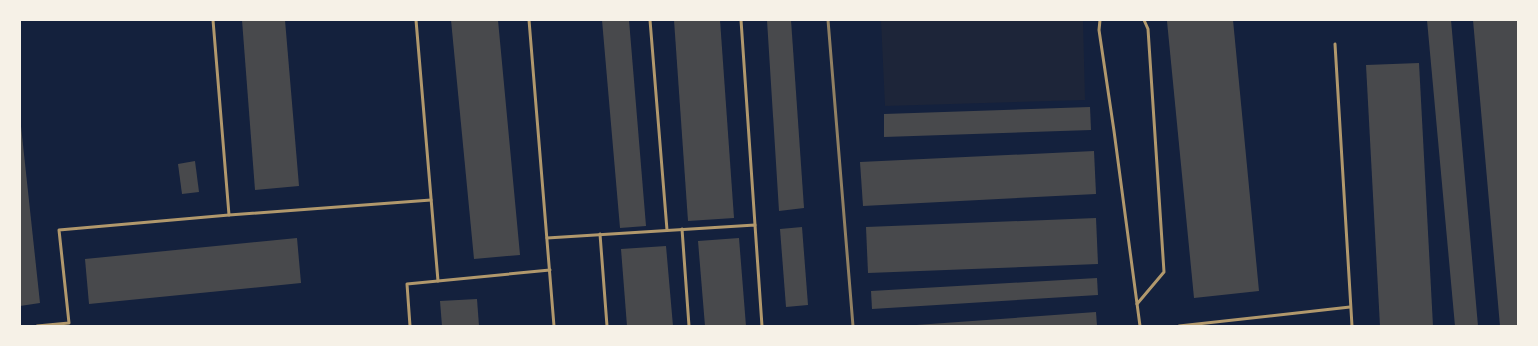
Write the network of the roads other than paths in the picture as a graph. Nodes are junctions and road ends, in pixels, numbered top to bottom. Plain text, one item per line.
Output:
1 (212, 20) edge
2 (416, 20) edge
3 (529, 20) edge
4 (650, 20) edge
5 (741, 20) edge
6 (1100, 20) edge
7 (1144, 20) edge
8 (1335, 44) dead end
9 (431, 200) junction
10 (230, 215) junction
11 (755, 225) junction
12 (682, 229) junction
13 (667, 230) junction
14 (600, 234) junction
15 (547, 238) junction
16 (550, 270) junction
17 (438, 281) junction
18 (1137, 304) junction
19 (1350, 307) junction
20 (37, 326) edge
21 (410, 326) edge
22 (554, 326) edge
23 (607, 326) edge
24 (689, 326) edge
25 (762, 326) edge
26 (1140, 326) edge
27 (1179, 326) edge
28 (1352, 326) edge

1 - 10 lane
2 - 9 lane
3 - 15 lane
4 - 13 lane
5 - 11 lane
6 - 18 lane
7 - 18 lane
8 - 19 lane
9 - 10 lane
9 - 17 lane
10 - 20 lane
11 - 12 lane
11 - 25 lane
12 - 13 lane
12 - 24 lane
13 - 14 lane
14 - 15 lane
14 - 23 lane
15 - 16 lane
16 - 17 lane
16 - 22 lane
17 - 21 lane
18 - 26 lane
19 - 27 lane
19 - 28 lane

